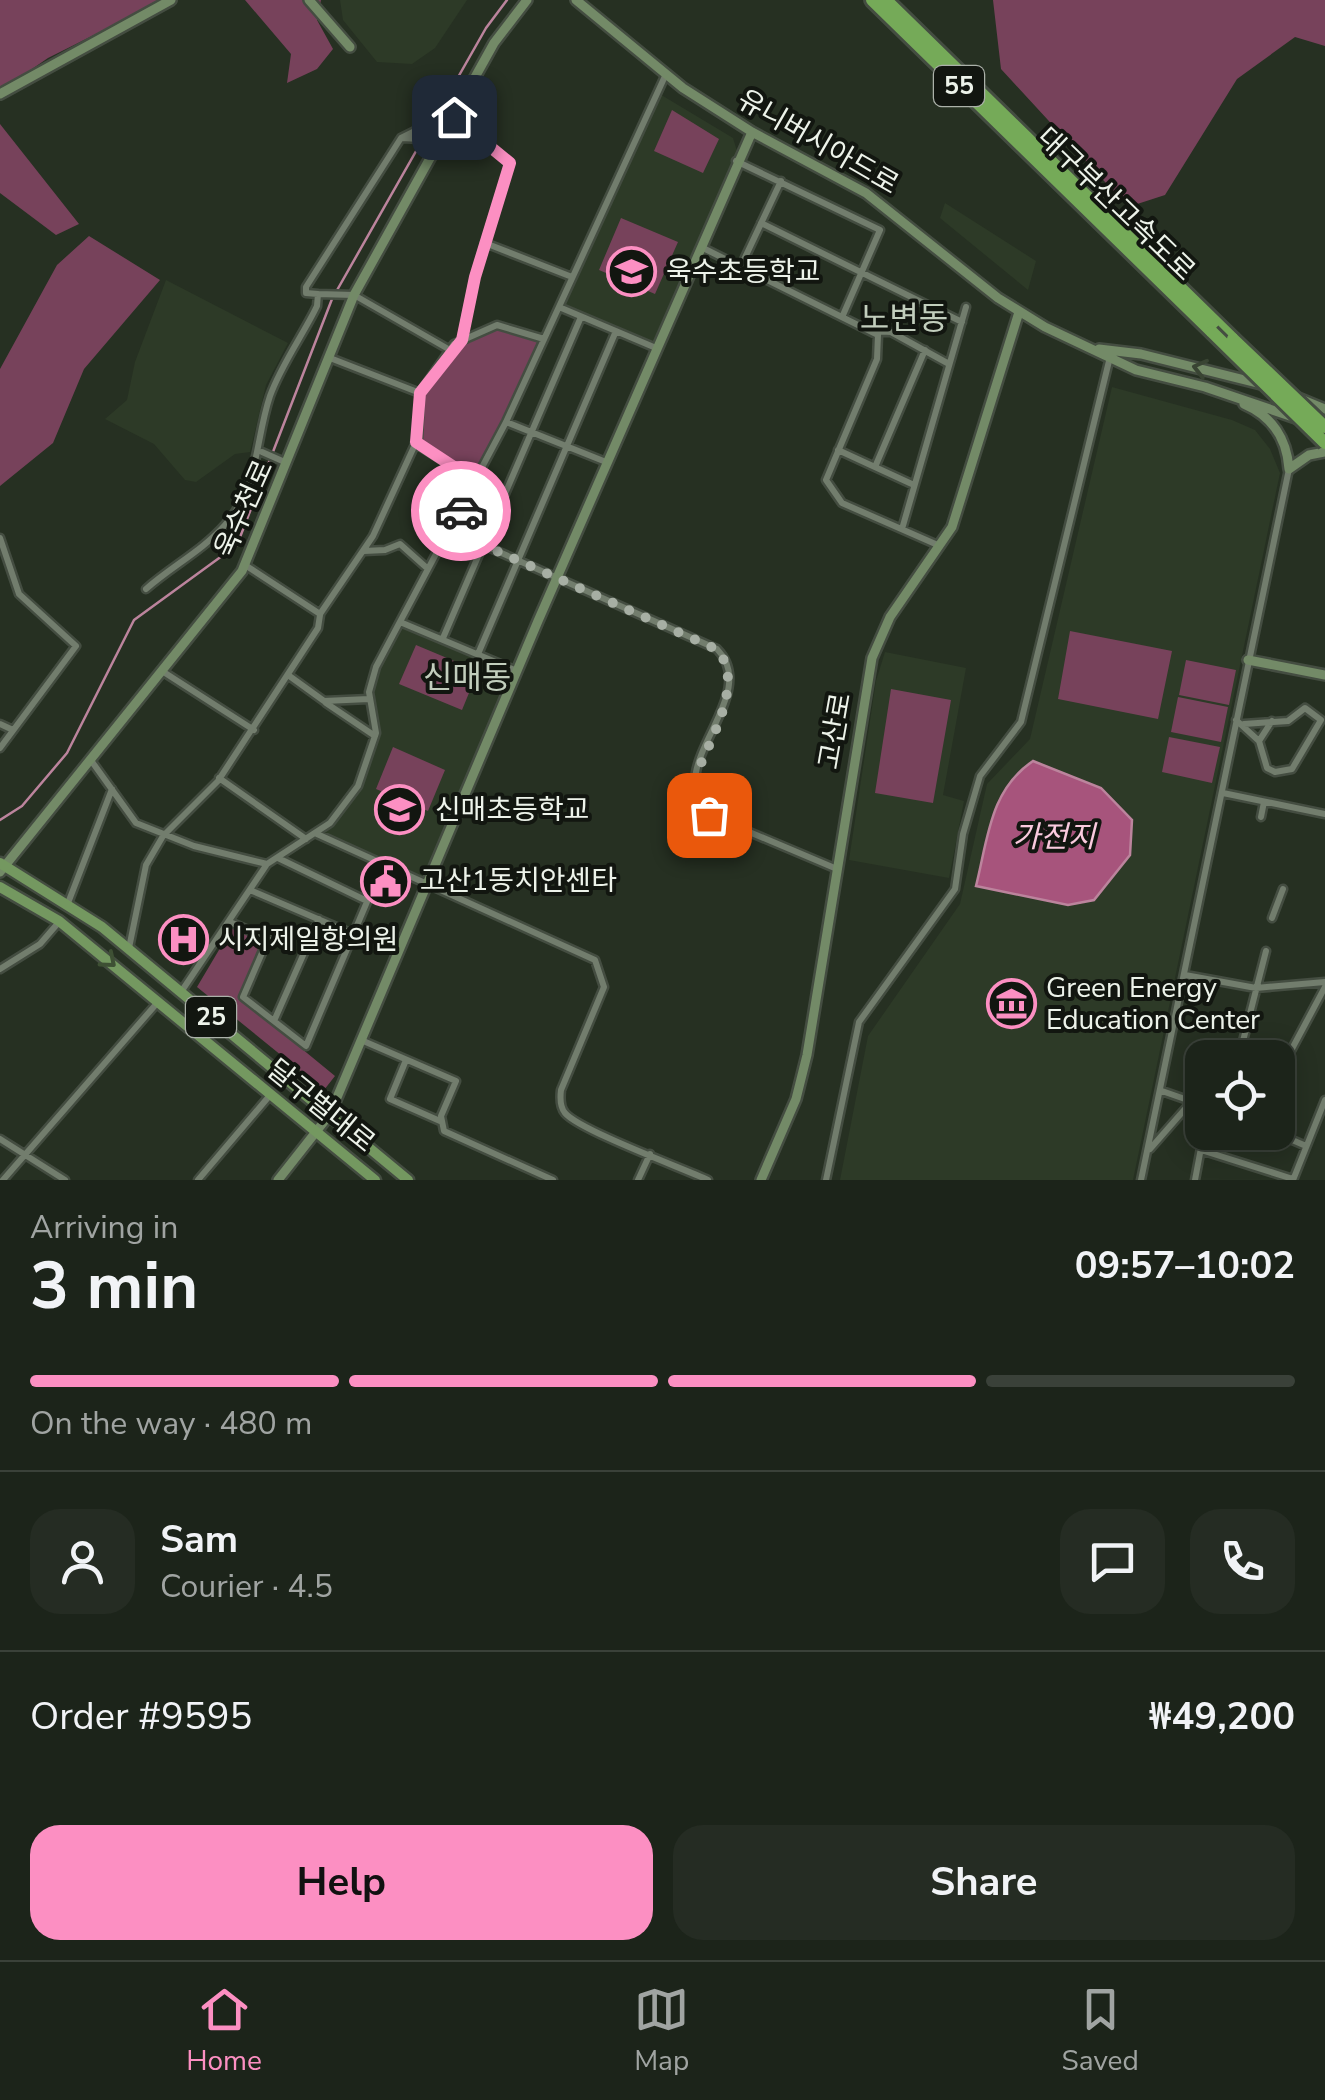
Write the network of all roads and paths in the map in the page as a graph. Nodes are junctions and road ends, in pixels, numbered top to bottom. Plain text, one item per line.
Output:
1 (171, 0) edge
2 (309, 0) edge
3 (527, 0) edge
4 (576, 0) edge
5 (872, 0) edge
6 (886, 0) edge
7 (350, 47) dead end
8 (666, 74) junction
9 (447, 81) dead end
10 (0, 94) edge
11 (454, 117) junction
12 (752, 132) junction
13 (401, 138) junction
14 (441, 140) junction
15 (736, 161) junction
16 (1050, 168) junction
17 (780, 181) junction
18 (1082, 199) junction
19 (761, 223) junction
20 (485, 243) junction
21 (700, 247) junction
22 (741, 266) junction
23 (862, 272) junction
24 (572, 277) junction
25 (318, 294) junction
26 (354, 296) junction
27 (559, 307) junction
28 (966, 307) dead end
29 (1019, 312) junction
30 (843, 315) junction
31 (581, 316) junction
32 (962, 322) junction
33 (616, 331) junction
34 (874, 331) junction
35 (544, 339) junction
36 (462, 340) junction
37 (656, 348) junction
38 (1092, 348) junction
39 (450, 350) junction
40 (925, 350) junction
41 (330, 358) junction
42 (1110, 358) junction
43 (950, 364) junction
44 (1205, 387) junction
45 (420, 393) junction
46 (1325, 409) edge
47 (506, 422) junction
48 (1325, 429) edge
49 (531, 432) junction
50 (416, 442) junction
51 (1325, 443) edge
52 (566, 446) junction
53 (838, 450) junction
54 (262, 452) junction
55 (1325, 452) edge
56 (606, 462) junction
57 (288, 464) junction
58 (875, 466) junction
59 (1289, 469) junction
60 (914, 485) junction
61 (465, 502) junction
62 (902, 529) junction
63 (452, 531) junction
64 (0, 538) edge
65 (482, 545) junction
66 (940, 546) junction
67 (363, 551) junction
68 (519, 560) junction
69 (245, 565) junction
70 (428, 569) junction
71 (556, 579) junction
72 (146, 589) dead end
73 (320, 614) junction
74 (400, 622) junction
75 (442, 638) junction
76 (478, 654) junction
77 (1248, 660) junction
78 (162, 671) junction
79 (516, 671) junction
80 (288, 675) junction
81 (1325, 675) edge
82 (369, 699) junction
83 (324, 702) junction
84 (1272, 721) junction
85 (1240, 722) junction
86 (0, 724) edge
87 (13, 730) junction
88 (254, 730) junction
89 (375, 736) junction
90 (1259, 741) junction
91 (0, 748) edge
92 (90, 759) junction
93 (219, 778) junction
94 (112, 788) junction
95 (1223, 793) junction
96 (1264, 802) junction
97 (1325, 814) edge
98 (1261, 817) dead end
99 (316, 834) junction
100 (163, 836) junction
101 (306, 839) junction
102 (277, 858) junction
103 (268, 864) junction
104 (383, 864) junction
105 (2, 867) edge
106 (837, 868) junction
107 (428, 885) junction
108 (0, 887) edge
109 (250, 890) junction
110 (1282, 890) dead end
111 (367, 900) junction
112 (68, 903) junction
113 (1272, 918) dead end
114 (319, 919) junction
115 (59, 921) junction
116 (230, 922) junction
117 (353, 934) junction
118 (128, 949) junction
119 (1266, 951) dead end
120 (0, 969) edge
121 (1186, 975) junction
122 (1325, 984) edge
123 (1256, 988) junction
124 (181, 992) junction
125 (158, 1002) junction
126 (274, 1021) junction
127 (361, 1040) junction
128 (1243, 1040) edge
129 (1295, 1042) edge
130 (406, 1060) junction
131 (1162, 1091) junction
132 (271, 1094) junction
133 (1185, 1099) edge
134 (1325, 1100) edge
135 (1185, 1109) edge
136 (330, 1114) junction
137 (440, 1121) junction
138 (318, 1132) junction
139 (0, 1139) edge
140 (1295, 1141) edge
141 (1306, 1146) junction
142 (1201, 1150) joint
143 (1147, 1152) junction
144 (24, 1154) junction
145 (650, 1154) junction
146 (3, 1180) edge
147 (64, 1180) edge
148 (198, 1180) edge
149 (278, 1180) edge
150 (375, 1180) edge
151 (408, 1180) edge
152 (552, 1180) edge
153 (638, 1180) edge
154 (708, 1180) edge
155 (761, 1180) edge
156 (826, 1180) edge
157 (1141, 1180) edge
158 (1195, 1180) edge
159 (1293, 1180) edge

1 - 10 main road
2 - 7 main road
3 - 11 main road, 욱수천로
4 - 8 main road, 유니버시아드로
5 - 16 highway, 대구부산고속도로 / 55
6 - 16 highway, 대구부산고속도로 / 55
8 - 12 main road, 유니버시아드로
8 - 24 street
9 - 13 street
11 - 14 main road, 욱수천로
11 - 20 street
12 - 15 main road
12 - 29 main road, 유니버시아드로
13 - 14 street
13 - 25 street
14 - 26 main road, 욱수천로
15 - 17 street
15 - 21 main road
16 - 18 highway, 대구부산고속도로 / 55
17 - 19 street
17 - 23 street
18 - 48 highway, 대구부산고속도로 / 55, bridge
18 - 51 highway, 대구부산고속도로 / 55, bridge
19 - 22 street
19 - 23 street
20 - 24 street
20 - 36 street
21 - 22 street
21 - 37 main road
22 - 30 street
23 - 30 street
23 - 32 street
24 - 27 street
25 - 26 street
25 - 54 street
26 - 39 street
26 - 41 main road, 욱수천로
27 - 31 street
27 - 35 street
28 - 32 street
29 - 38 main road, 유니버시아드로
29 - 66 main road, 고산로
30 - 34 street
31 - 33 street
31 - 49 street
32 - 43 street
33 - 37 street
33 - 52 street
34 - 40 street
34 - 53 street
35 - 36 street
35 - 47 street
36 - 39 street
37 - 56 main road
38 - 42 main road, 유니버시아드로
46 -> 38 main road, 유니버시아드로
39 - 45 street
40 - 43 street
40 - 58 street
41 - 45 street
41 - 57 main road, 욱수천로
42 - 44 main road, 유니버시아드로
42 - 156 street
43 - 60 street
44 - 48 main road, 유니버시아드로
44 - 59 main road
45 - 50 street
47 - 49 street
47 - 61 street
49 - 52 street
49 - 65 street
50 - 61 street
50 - 67 street
52 - 56 street
52 - 68 street
53 - 58 street
53 - 62 street
54 - 57 street
54 - 72 street
55 - 59 main road
56 - 71 main road
57 - 69 main road, 욱수천로
58 - 60 street
59 - 77 street
60 - 62 street
61 - 63 street
62 - 66 street
63 - 65 street
63 - 70 street
64 - 87 street
65 - 68 street
65 - 75 street
66 - 106 main road, 고산로
67 - 70 street
67 - 73 street
68 - 71 street
68 - 76 street
69 - 73 street
69 - 78 main road, 욱수천로
70 - 74 street
71 - 79 main road
71 - 106 street
73 - 80 street
74 - 75 street
74 - 82 street
75 - 76 street
76 - 79 street
77 - 81 main road
77 - 85 street
78 - 88 street
78 - 92 main road, 욱수천로
79 - 107 main road
80 - 83 street
80 - 88 street
82 - 83 street
82 - 89 street
83 - 89 street
84 - 85 street
84 - 90 street
84 - 90 street
85 - 90 street
85 - 95 street
86 - 87 street
87 - 91 street
88 - 93 street
89 - 99 street
92 - 94 street
92 - 105 main road, 욱수천로
93 - 100 street
93 - 101 street
94 - 100 street
94 - 112 street
95 - 96 street
95 - 121 street
96 - 97 street
96 - 98 street
99 - 101 street
99 - 104 street
100 - 103 street
100 - 118 street
101 - 102 street
102 - 103 street
102 - 111 street
103 - 109 street
104 - 107 street
104 - 111 street
105 - 112 main road, 달구벌대로 / 25
106 - 155 main road, 고산로
107 - 127 main road
107 - 145 street
108 - 115 main road, 달구벌대로 / 25
109 - 114 street
109 - 116 street
110 - 113 street
111 - 117 street
112 - 118 main road, 달구벌대로 / 25
114 - 117 street
114 - 126 street
115 - 120 street
115 -> 125 main road, 달구벌대로 / 25
116 - 124 street
116 - 126 street
117 - 126 street
118 - 124 main road, 달구벌대로 / 25
119 - 123 street
121 - 123 street
121 - 131 street
122 - 123 street
122 - 129 street
123 - 128 street
124 - 136 main road, 달구벌대로 / 25
125 - 132 main road, 달구벌대로 / 25
125 - 144 street
127 - 130 street
127 - 136 main road
130 - 137 street
130 - 137 street
131 - 133 street
131 - 143 street
132 - 138 main road, 달구벌대로 / 25
132 - 148 street
134 - 141 street
135 - 143 street
136 - 138 main road
136 - 151 main road, 달구벌대로 / 25
137 - 152 street
138 - 149 main road
138 - 150 main road, 달구벌대로 / 25
139 - 144 street
140 - 141 street
141 - 159 street
142 - 158 street
142 - 159 street
143 - 157 street
144 - 146 street
144 - 147 street
145 - 153 street
145 - 154 street

